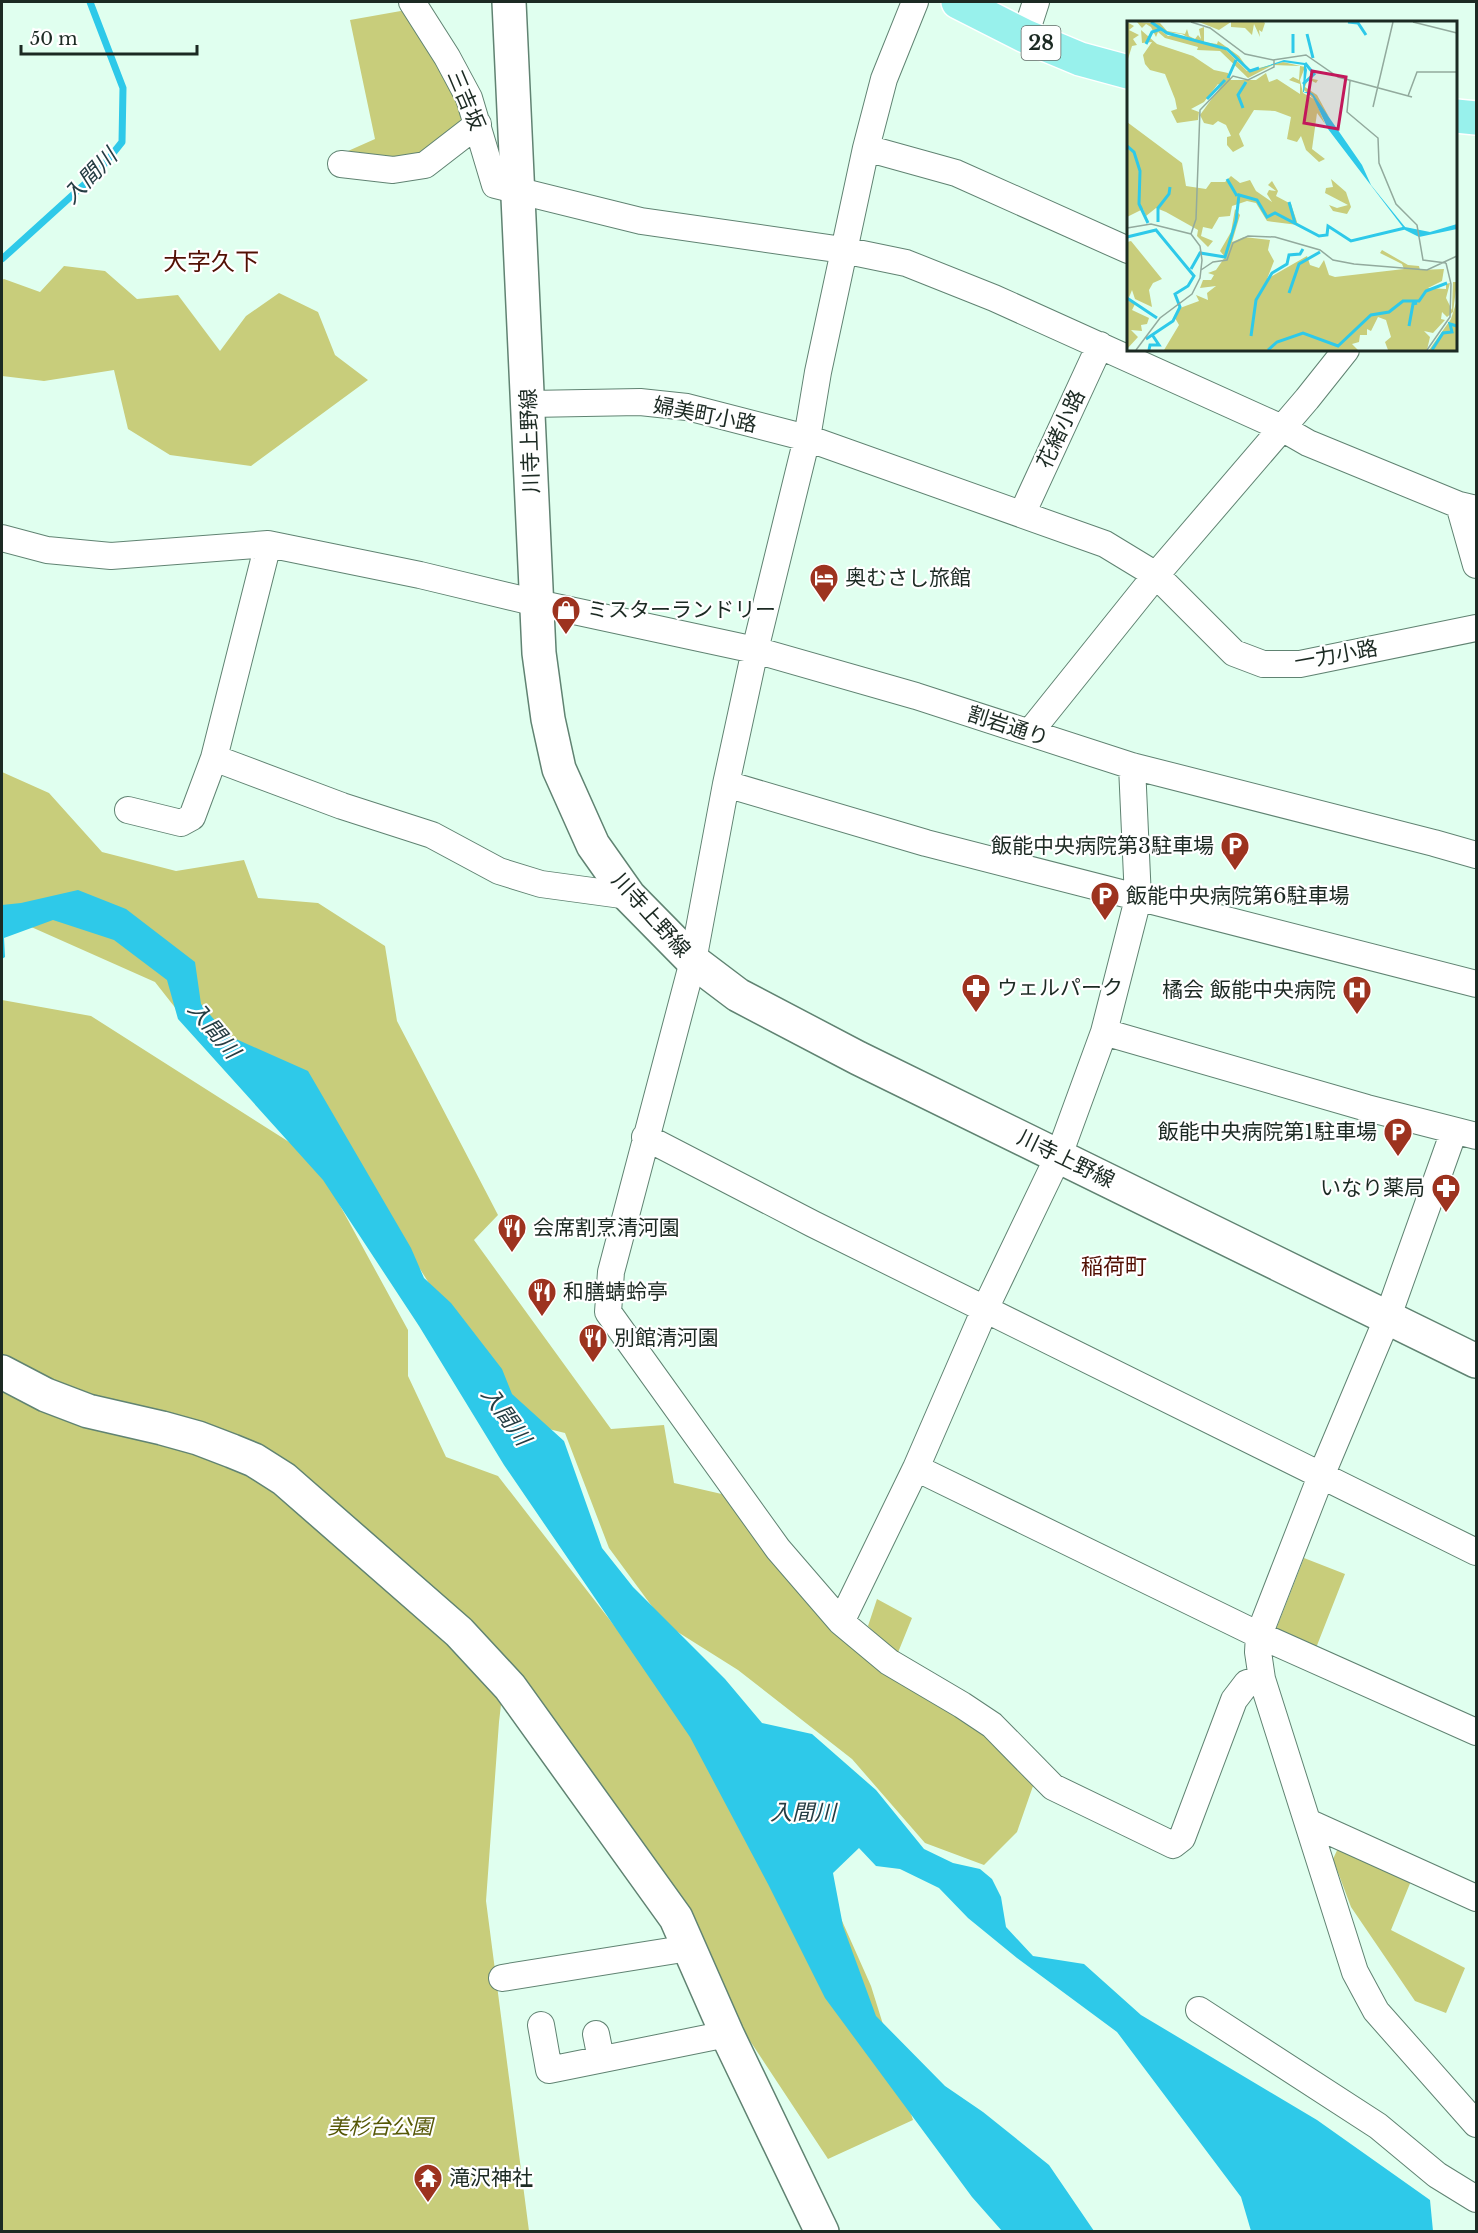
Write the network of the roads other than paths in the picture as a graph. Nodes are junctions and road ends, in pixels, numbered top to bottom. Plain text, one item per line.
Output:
1 (412, 2) edge
2 (509, 2) edge
3 (915, 2) edge
4 (958, 2) edge
5 (1036, 2) edge
6 (1025, 36) junction
7 (1127, 72) edge
8 (1457, 116) edge
9 (1476, 118) edge
10 (478, 124) junction
11 (866, 148) junction
12 (341, 164) dead end
13 (519, 190) junction
14 (843, 250) junction
15 (1127, 250) edge
16 (1100, 345) junction
17 (1345, 351) edge
18 (529, 404) junction
19 (1282, 428) junction
20 (807, 438) junction
21 (1468, 507) edge
22 (1022, 514) junction
23 (2, 538) edge
24 (268, 544) junction
25 (1476, 565) edge
26 (1156, 576) junction
27 (537, 603) junction
28 (1476, 628) edge
29 (755, 650) junction
30 (1030, 732) junction
31 (214, 758) junction
32 (1132, 766) junction
33 (726, 784) junction
34 (128, 810) dead end
35 (1476, 855) edge
36 (629, 896) junction
37 (1138, 899) junction
38 (693, 961) junction
39 (1476, 984) edge
40 (1104, 1032) junction
41 (1465, 1134) edge
42 (645, 1137) junction
43 (1059, 1155) junction
44 (986, 1309) junction
45 (1387, 1319) junction
46 (1476, 1361) edge
47 (2, 1372) edge
48 (916, 1468) junction
49 (1321, 1476) junction
50 (1476, 1552) edge
51 (842, 1622) junction
52 (1259, 1635) junction
53 (1262, 1679) junction
54 (1476, 1732) edge
55 (1308, 1822) junction
56 (1476, 1898) edge
57 (689, 1948) junction
58 (502, 1978) dead end
59 (1199, 2010) dead end
60 (541, 2025) dead end
61 (596, 2034) dead end
62 (727, 2034) junction
63 (601, 2059) junction
64 (1476, 2124) edge
65 (1476, 2199) edge
66 (822, 2232) edge

1 - 10 street, 三吉坂
2 - 13 street, 川寺上野線
3 - 11 street
4 - 6 main road, 28
5 - 6 street
6 - 7 main road, 28
8 - 9 main road
10 - 12 street
10 - 13 street, 三吉坂
11 - 14 street
11 - 15 street
13 - 14 street
13 - 18 street, 川寺上野線
14 - 16 street
14 - 20 street
16 - 19 street
16 - 22 street, 花緒小路
17 - 19 street
18 - 20 street, 婦美町小路
18 - 27 street, 川寺上野線
19 - 21 street
19 - 26 street
20 - 22 street, 婦美町小路
20 - 29 street
21 - 25 street
22 - 26 street, 一力小路
23 - 24 street, 割岩通り
24 - 27 street, 割岩通り
24 - 31 street
26 - 28 street, 一力小路
26 - 30 street
27 - 29 street, 割岩通り
27 - 36 street, 川寺上野線
29 - 30 street, 割岩通り
29 - 33 street
30 - 32 street, 割岩通り
31 - 34 street
31 - 36 street
32 - 35 street, 割岩通り
32 - 37 street
33 - 37 street
33 - 38 street
36 - 38 street, 川寺上野線
37 - 39 street
37 - 40 street
38 - 42 street
38 - 43 street, 川寺上野線
40 - 41 street
40 - 43 street
41 - 45 street
42 - 44 street
42 - 51 street
43 - 44 street
43 - 45 street, 川寺上野線
44 - 48 street
44 - 49 street
45 - 46 street, 川寺上野線
45 - 49 street
47 - 57 street
48 - 51 street
48 - 52 street
49 - 50 street
49 - 52 street
51 - 53 street
52 - 53 street
52 - 54 street
53 - 55 street
55 - 56 street
55 - 64 street
57 - 58 street
57 - 62 street
59 - 65 street
60 - 63 street
61 - 63 street
62 - 63 street
62 - 66 street

